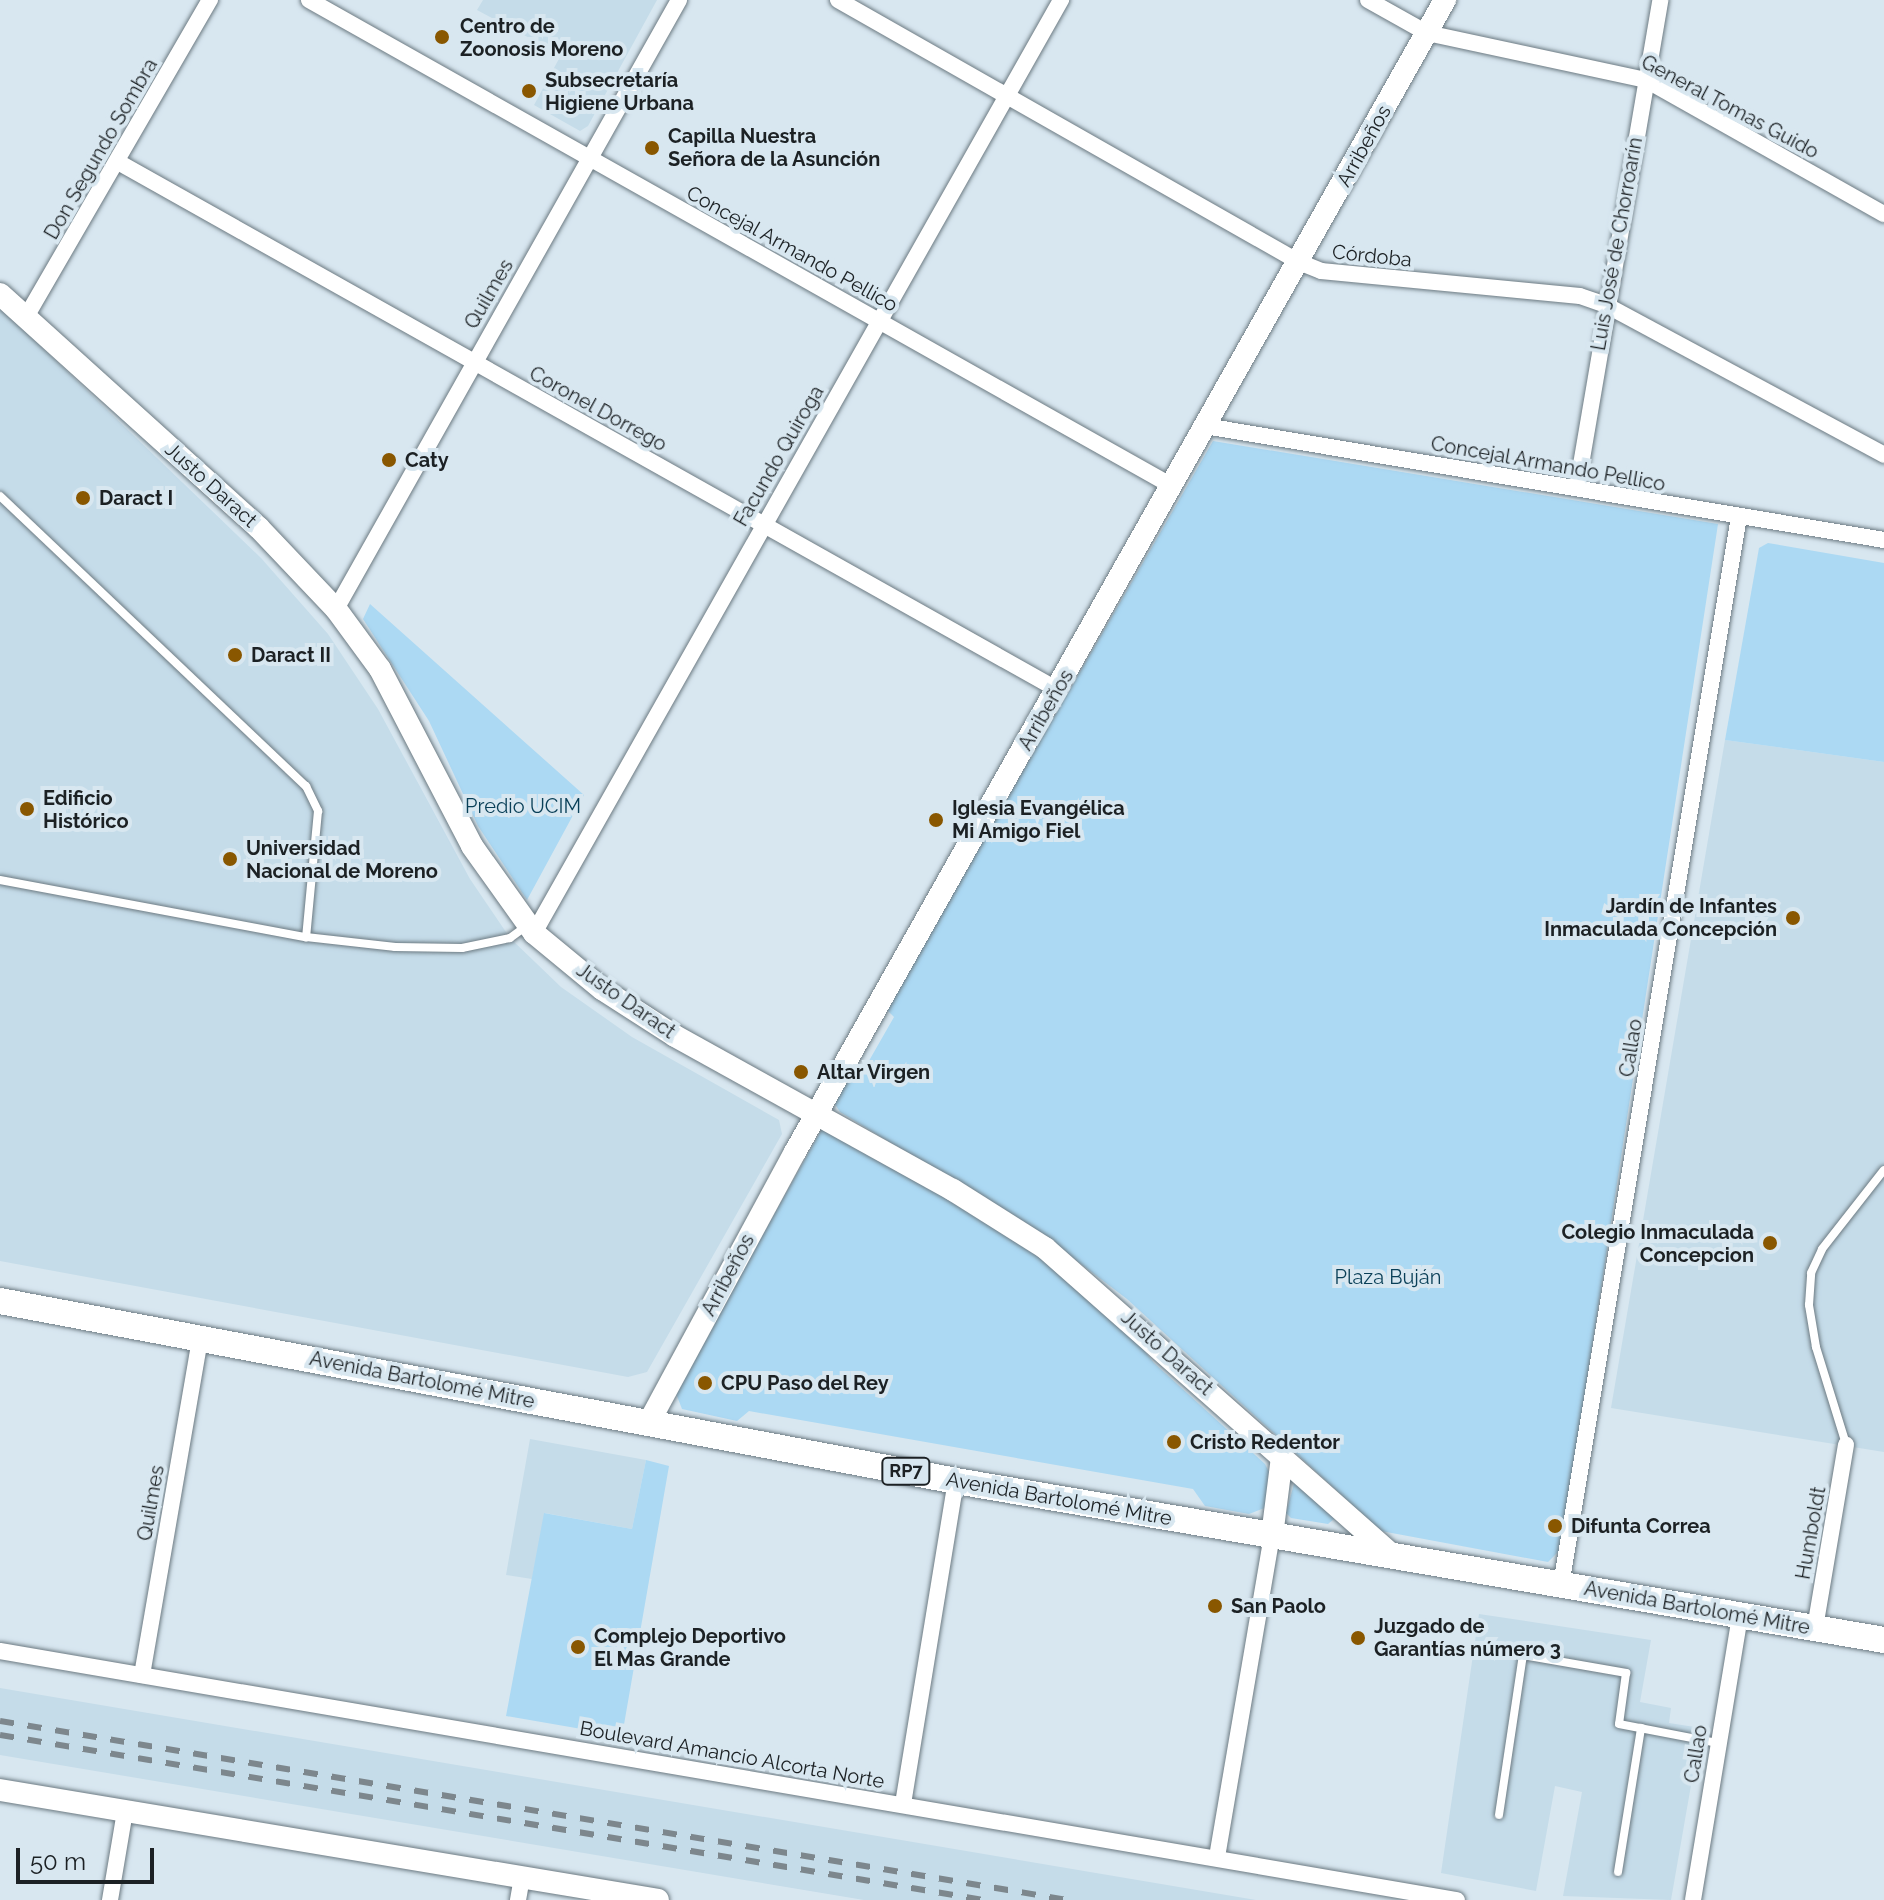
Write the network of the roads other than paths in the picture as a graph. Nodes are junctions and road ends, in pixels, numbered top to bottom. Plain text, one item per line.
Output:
1 (210, 0) edge
2 (309, 0) edge
3 (679, 0) edge
4 (838, 0) edge
5 (1061, 0) edge
6 (1368, 0) edge
7 (1445, 0) edge
8 (1660, 0) edge
9 (1427, 33) junction
10 (1646, 80) junction
11 (1007, 95) junction
12 (590, 158) junction
13 (118, 162) junction
14 (1884, 214) edge
15 (1299, 262) junction
16 (0, 294) edge
17 (1606, 305) junction
18 (26, 317) junction
19 (879, 321) junction
20 (474, 362) junction
21 (1205, 426) junction
22 (1884, 455) edge
23 (1172, 486) junction
24 (1577, 488) junction
25 (0, 496) edge
26 (1739, 517) junction
27 (763, 525) junction
28 (1884, 540) edge
29 (336, 609) junction
30 (1058, 690) junction
31 (0, 880) edge
32 (531, 929) junction
33 (306, 937) junction
34 (815, 1115) junction
35 (1884, 1170) edge
36 (0, 1301) edge
37 (200, 1338) junction
38 (649, 1422) junction
39 (1846, 1445) joint
40 (1282, 1457) junction
41 (956, 1481) junction
42 (1272, 1536) junction
43 (1397, 1559) junction
44 (1561, 1585) junction
45 (1740, 1615) junction
46 (1815, 1628) junction
47 (1884, 1640) edge
48 (0, 1651) edge
49 (142, 1675) junction
50 (1641, 1728) junction
51 (1718, 1743) junction
52 (0, 1790) edge
53 (903, 1804) junction
54 (125, 1811) junction
55 (1499, 1815) dead end
56 (1217, 1857) junction
57 (1618, 1872) dead end
58 (522, 1877) junction
59 (110, 1900) edge
60 (518, 1900) edge
61 (658, 1900) edge
62 (1457, 1900) edge
63 (1693, 1900) edge

1 - 13 street, Don Segundo Sombra
2 - 12 street, Concejal Armando Pellico
3 - 12 street, Quilmes
4 - 11 street, Córdoba
5 - 11 street, Facundo Quiroga
6 - 9 street, General Tomas Guido
7 - 9 street, Arribeños
8 - 10 street, Luis José de Chorroarín
9 - 10 street, General Tomas Guido
9 - 15 street, Arribeños
10 - 14 street, General Tomas Guido
10 - 17 street, Luis José de Chorroarín
11 - 15 street, Córdoba
11 - 19 street, Facundo Quiroga
12 - 19 street, Concejal Armando Pellico
12 - 20 street, Quilmes
13 - 18 street, Don Segundo Sombra
13 - 20 street, Coronel Dorrego
15 - 17 street, Córdoba
15 - 21 street, Arribeños
16 - 18 street, Justo Daract
17 - 22 street, Córdoba
17 - 24 street, Luis José de Chorroarín
18 - 29 street, Justo Daract
19 - 23 street, Concejal Armando Pellico
19 - 27 street, Facundo Quiroga
20 - 27 street, Coronel Dorrego
20 - 29 street, Quilmes
21 - 23 street, Arribeños
21 - 24 street, Concejal Armando Pellico
23 - 30 street, Arribeños
24 - 26 street, Concejal Armando Pellico
25 - 33 lane
26 - 28 street, Concejal Armando Pellico
26 - 44 street, Callao
27 - 30 street, Coronel Dorrego
27 - 32 street, Facundo Quiroga
29 - 32 street, Justo Daract
30 - 34 street, Arribeños
31 - 33 lane
32 - 33 lane
32 - 34 street, Justo Daract
34 - 38 street, Arribeños
34 - 40 street, Justo Daract
35 - 39 lane
36 - 37 main road, Avenida Bartolomé Mitre / RP7
37 - 38 main road, Avenida Bartolomé Mitre / RP7
37 - 49 street, Quilmes
38 - 41 main road, Avenida Bartolomé Mitre / RP7
39 - 46 street, Humboldt
40 - 42 street
40 - 43 street, Justo Daract
41 - 42 main road, Avenida Bartolomé Mitre / RP7
41 - 53 street
42 - 43 main road, Avenida Bartolomé Mitre / RP7
42 - 56 street
43 - 44 main road, Avenida Bartolomé Mitre / RP7
44 - 45 main road, Avenida Bartolomé Mitre / RP7
45 - 46 main road, Avenida Bartolomé Mitre / RP7
45 - 51 street, Callao
46 - 47 main road, Avenida Bartolomé Mitre / RP7
48 - 49 street, Boulevard Amancio Alcorta Norte
49 - 53 street, Boulevard Amancio Alcorta Norte
50 - 51 lane
50 - 55 lane
50 - 57 lane
51 - 63 street, Callao
52 - 54 street
53 - 56 street, Boulevard Amancio Alcorta Norte
54 - 58 street
54 - 59 street
56 - 62 street, Boulevard Amancio Alcorta Norte
58 - 60 street
58 - 61 street

